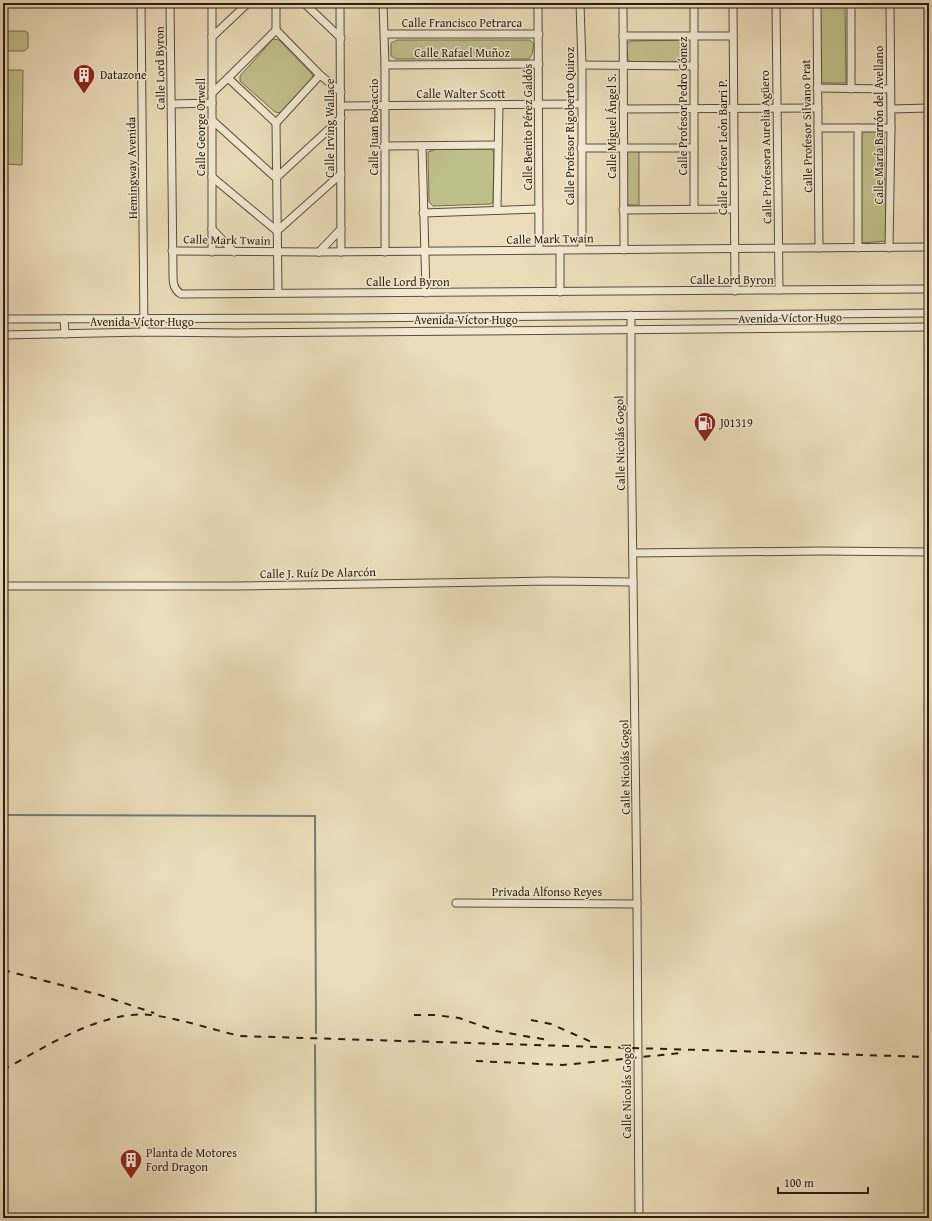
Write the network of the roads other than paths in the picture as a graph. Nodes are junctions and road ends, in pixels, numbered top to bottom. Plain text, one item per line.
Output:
1 (141, 3) edge
2 (170, 3) edge
3 (212, 3) edge
4 (248, 3) edge
5 (276, 3) edge
6 (304, 3) edge
7 (340, 3) edge
8 (383, 3) edge
9 (538, 3) edge
10 (580, 3) edge
11 (623, 3) edge
12 (694, 3) edge
13 (733, 3) edge
14 (776, 3) edge
15 (817, 3) edge
16 (851, 3) edge
17 (890, 3) edge
18 (276, 30) junction
19 (385, 34) junction
20 (538, 34) junction
21 (623, 36) junction
22 (694, 36) junction
23 (733, 36) junction
24 (212, 37) junction
25 (341, 38) junction
26 (539, 64) junction
27 (385, 65) junction
28 (582, 65) junction
29 (622, 66) junction
30 (694, 66) junction
31 (320, 75) junction
32 (228, 78) junction
33 (817, 88) junction
34 (851, 89) junction
35 (890, 89) junction
36 (341, 92) junction
37 (212, 93) junction
38 (212, 103) junction
39 (172, 104) junction
40 (581, 104) junction
41 (384, 105) junction
42 (499, 105) junction
43 (540, 105) junction
44 (341, 106) junction
45 (695, 108) junction
46 (734, 108) junction
47 (776, 108) junction
48 (818, 108) junction
49 (929, 108) edge
50 (623, 109) junction
51 (891, 109) junction
52 (341, 118) junction
53 (212, 120) junction
54 (276, 123) junction
55 (818, 128) junction
56 (858, 128) junction
57 (891, 128) junction
58 (498, 145) junction
59 (384, 146) junction
60 (422, 146) junction
61 (581, 148) junction
62 (622, 148) junction
63 (694, 148) junction
64 (341, 174) junction
65 (212, 178) junction
66 (276, 178) junction
67 (539, 209) junction
68 (694, 209) junction
69 (734, 209) junction
70 (497, 210) junction
71 (623, 210) junction
72 (424, 213) junction
73 (212, 229) junction
74 (341, 229) junction
75 (277, 232) junction
76 (735, 248) junction
77 (778, 248) junction
78 (819, 248) junction
79 (858, 248) junction
80 (889, 248) junction
81 (929, 248) edge
82 (582, 249) junction
83 (539, 250) junction
84 (560, 250) junction
85 (624, 250) junction
86 (172, 251) junction
87 (424, 251) junction
88 (212, 252) junction
89 (234, 252) junction
90 (278, 252) junction
91 (319, 252) junction
92 (341, 252) junction
93 (385, 252) junction
94 (929, 289) edge
95 (735, 290) junction
96 (778, 290) junction
97 (560, 292) junction
98 (278, 293) junction
99 (426, 293) junction
100 (929, 313) edge
101 (631, 316) junction
102 (3, 319) edge
103 (64, 319) junction
104 (145, 319) junction
105 (929, 327) edge
106 (631, 330) junction
107 (144, 332) junction
108 (65, 334) junction
109 (3, 335) edge
110 (929, 552) edge
111 (632, 553) junction
112 (633, 582) junction
113 (3, 586) edge
114 (456, 903) dead end
115 (638, 904) junction
116 (639, 1218) edge

1 - 104 street, Hemingway Avenida
2 - 39 street, Calle Lord Byron
3 - 24 street, Calle George Orwell
4 - 24 street
5 - 18 street
6 - 25 street
7 - 25 street, Calle Irving Wallace
8 - 19 street, Calle Juan Bocaccio
9 - 20 street, Calle Benito Pérez Galdós
10 - 28 street, Calle Profesor Rigoberto Quiroz
11 - 21 street, Calle Miguel Ángel S.
12 - 22 street, Calle Profesor Pedro Gómez
13 - 23 street, Calle Profesor León Barri P.
14 - 47 street, Calle Profesora Aurelia Agüero
15 - 33 street, Calle Profesor Silvano Prat
16 - 34 street
17 - 35 street, Calle María Barrón del Avellano
18 - 31 street
18 - 32 street
19 - 20 street, Calle Francisco Petrarca
19 - 27 street, Calle Juan Bocaccio
20 - 26 street, Calle Benito Pérez Galdós
21 - 22 street
21 - 29 street, Calle Miguel Ángel S.
22 - 23 street
22 - 30 street, Calle Profesor Pedro Gómez
23 - 46 street, Calle Profesor León Barri P.
24 - 37 street, Calle George Orwell
25 - 36 street, Calle Irving Wallace
26 - 27 street, Calle Rafael Muñoz
26 - 43 street, Calle Benito Pérez Galdós
27 - 41 street, Calle Juan Bocaccio
28 - 29 street
28 - 40 street, Calle Profesor Rigoberto Quiroz
29 - 30 street
29 - 50 street, Calle Miguel Ángel S.
30 - 45 street, Calle Profesor Pedro Gómez
31 - 36 street
31 - 54 street
32 - 37 street
32 - 54 street
33 - 34 street
33 - 48 street, Calle Profesor Silvano Prat
34 - 35 street
35 - 51 street, Calle María Barrón del Avellano
36 - 44 street, Calle Irving Wallace
37 - 38 street, Calle George Orwell
38 - 39 street
38 - 53 street, Calle George Orwell
39 - 86 street, Calle Lord Byron
40 - 43 street, Calle Walter Scott
40 - 61 street, Calle Profesor Rigoberto Quiroz
41 - 42 street, Calle Walter Scott
41 - 44 street, Calle Walter Scott
41 - 59 street, Calle Juan Bocaccio
42 - 43 street, Calle Walter Scott
42 - 58 street
43 - 67 street, Calle Benito Pérez Galdós
44 - 52 street, Calle Irving Wallace
45 - 46 street
45 - 50 street
45 - 63 street, Calle Profesor Pedro Gómez
46 - 47 street
46 - 69 street, Calle Profesor León Barri P.
47 - 48 street
47 - 77 street, Calle Profesora Aurelia Agüero
48 - 55 street, Calle Profesor Silvano Prat
49 - 51 street
50 - 62 street, Calle Miguel Ángel S.
51 - 57 street, Calle María Barrón del Avellano
52 - 64 street, Calle Irving Wallace
52 - 66 street
53 - 65 street, Calle George Orwell
53 - 66 street
54 - 66 street
55 - 56 street
55 - 78 street, Calle Profesor Silvano Prat
56 - 57 street
56 - 79 street
57 - 80 street, Calle María Barrón del Avellano
58 - 60 street
58 - 70 street
59 - 60 street
59 - 93 street, Calle Juan Bocaccio
60 - 72 street
61 - 62 street
61 - 82 street, Calle Profesor Rigoberto Quiroz
62 - 63 street
62 - 71 street, Calle Miguel Ángel S.
63 - 68 street, Calle Profesor Pedro Gómez
64 - 74 street, Calle Irving Wallace
64 - 75 street
65 - 73 street, Calle George Orwell
65 - 75 street
66 - 75 street
67 - 70 street
67 - 83 street, Calle Benito Pérez Galdós
68 - 69 street
68 - 71 street
69 - 76 street, Calle Profesor León Barri P.
70 - 72 street
71 - 85 street, Calle Miguel Ángel S.
72 - 87 street
73 - 88 street, Calle George Orwell
73 - 89 street
74 - 91 street
74 - 92 street, Calle Irving Wallace
75 - 90 street
76 - 77 street, Calle Mark Twain
76 - 85 street, Calle Mark Twain
76 - 95 street, Calle Profesor León Barri P.
77 - 78 street, Calle Mark Twain
77 - 96 street, Calle Profesora Aurelia Agüero
78 - 79 street, Calle Mark Twain
79 - 80 street, Calle Mark Twain
80 - 81 street, Calle Mark Twain
82 - 84 street, Calle Mark Twain
82 - 85 street, Calle Mark Twain
83 - 84 street, Calle Mark Twain
83 - 87 street, Calle Mark Twain
84 - 97 street
86 - 88 street, Calle Mark Twain
86 - 98 street, Calle Lord Byron
87 - 93 street, Calle Mark Twain
87 - 99 street
88 - 89 street, Calle Mark Twain
89 - 90 street, Calle Mark Twain
90 - 91 street, Calle Mark Twain
90 - 98 street
91 - 92 street, Calle Mark Twain
92 - 93 street, Calle Mark Twain
94 - 96 street, Calle Lord Byron
95 - 96 street, Calle Lord Byron
95 - 97 street, Calle Lord Byron
97 - 99 street, Calle Lord Byron
98 - 99 street, Calle Lord Byron
100 - 101 street, Avenida Víctor Hugo
101 - 104 street, Avenida Víctor Hugo
101 - 106 street, Calle Nicolás Gogol
102 - 103 street, Avenida Víctor Hugo
103 - 104 street, Avenida Víctor Hugo
103 - 108 street
104 - 107 street, Hemingway Avenida
105 - 106 street, Avenida Víctor Hugo
106 - 107 street, Avenida Víctor Hugo
106 - 111 street, Calle Nicolás Gogol
107 - 108 street, Avenida Víctor Hugo
108 - 109 street, Avenida Víctor Hugo
110 - 111 street
111 - 112 street, Calle Nicolás Gogol
112 - 113 street, Calle J. Ruíz De Alarcón
112 - 115 street, Calle Nicolás Gogol
114 - 115 street, Privada Alfonso Reyes
115 - 116 street, Calle Nicolás Gogol

